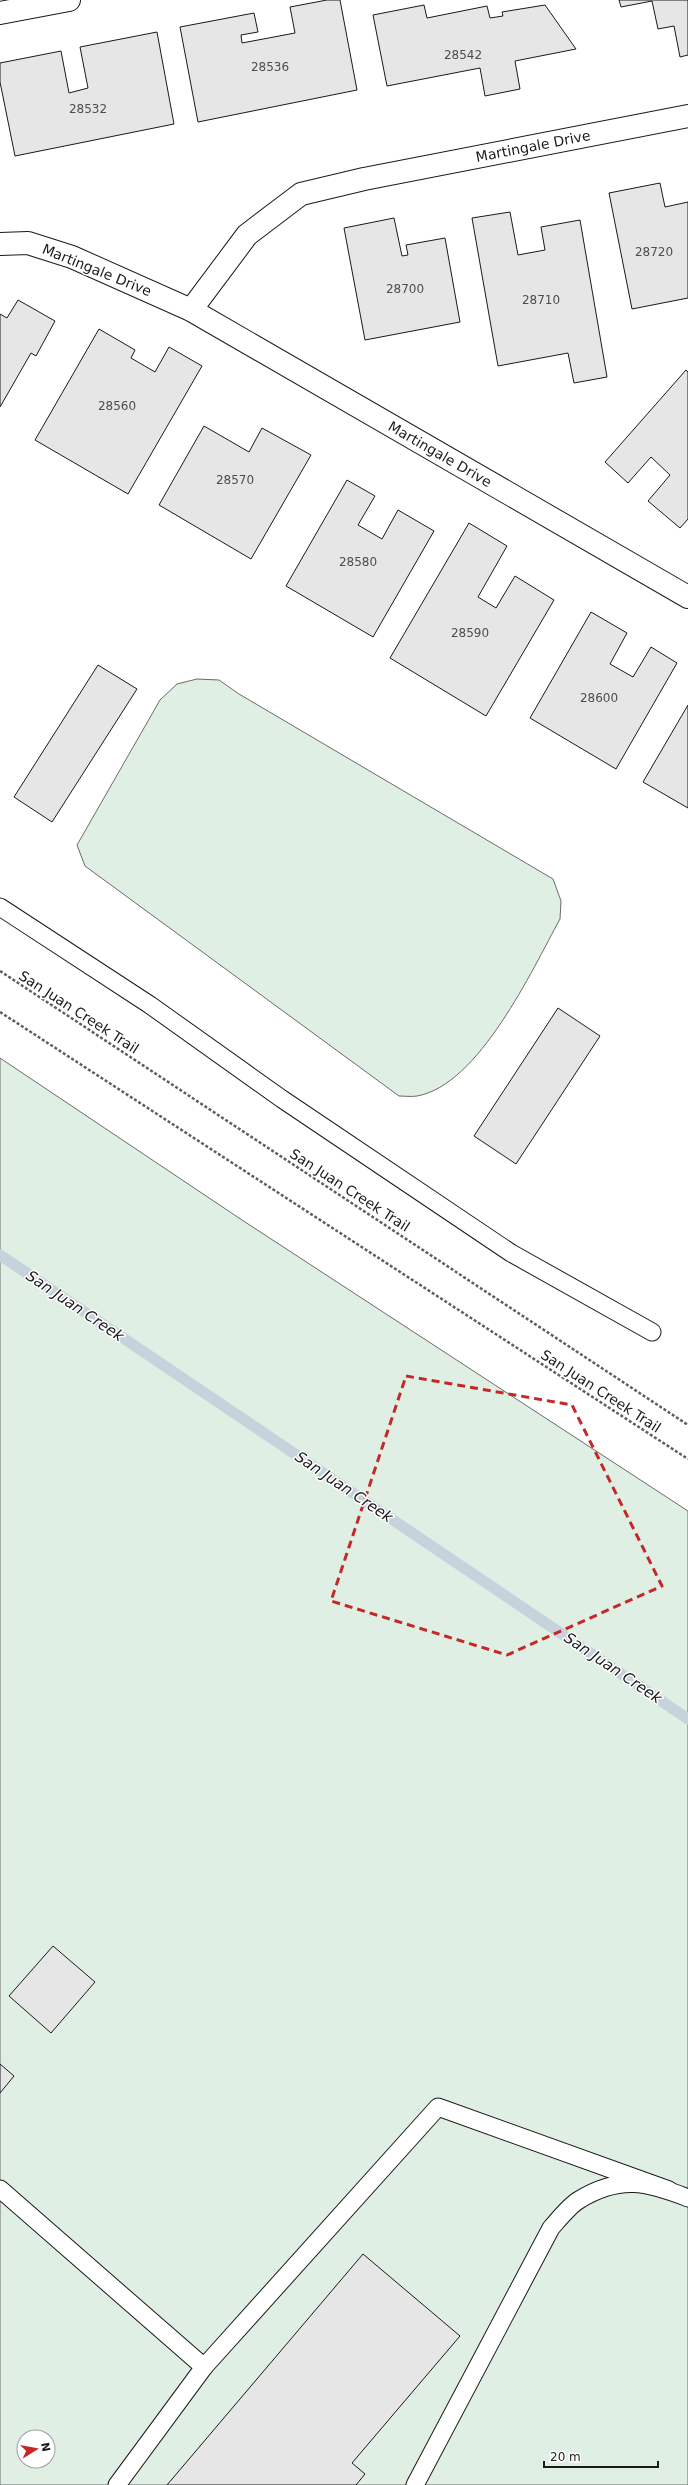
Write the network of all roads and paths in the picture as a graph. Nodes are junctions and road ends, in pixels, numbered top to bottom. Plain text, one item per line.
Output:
1 (69, 0) edge
2 (0, 14) edge
3 (688, 116) edge
4 (0, 244) edge
5 (191, 310) junction
6 (688, 597) edge
7 (0, 907) edge
8 (0, 971) edge
9 (0, 1012) edge
10 (652, 1332) dead end
11 (688, 1425) edge
12 (688, 1459) edge
13 (0, 2190) edge
14 (669, 2190) junction
15 (688, 2198) edge
16 (204, 2367) junction
17 (117, 2485) edge
18 (415, 2485) edge

1 - 2 street
3 - 5 street, Martingale Drive
4 - 5 street, Martingale Drive
5 - 6 street, Martingale Drive
7 - 10 lane
8 - 11 path, San Juan Creek Trail
9 - 12 path, San Juan Creek Trail
13 - 16 lane
14 - 15 lane
14 - 16 lane
14 - 18 lane
16 - 17 lane

